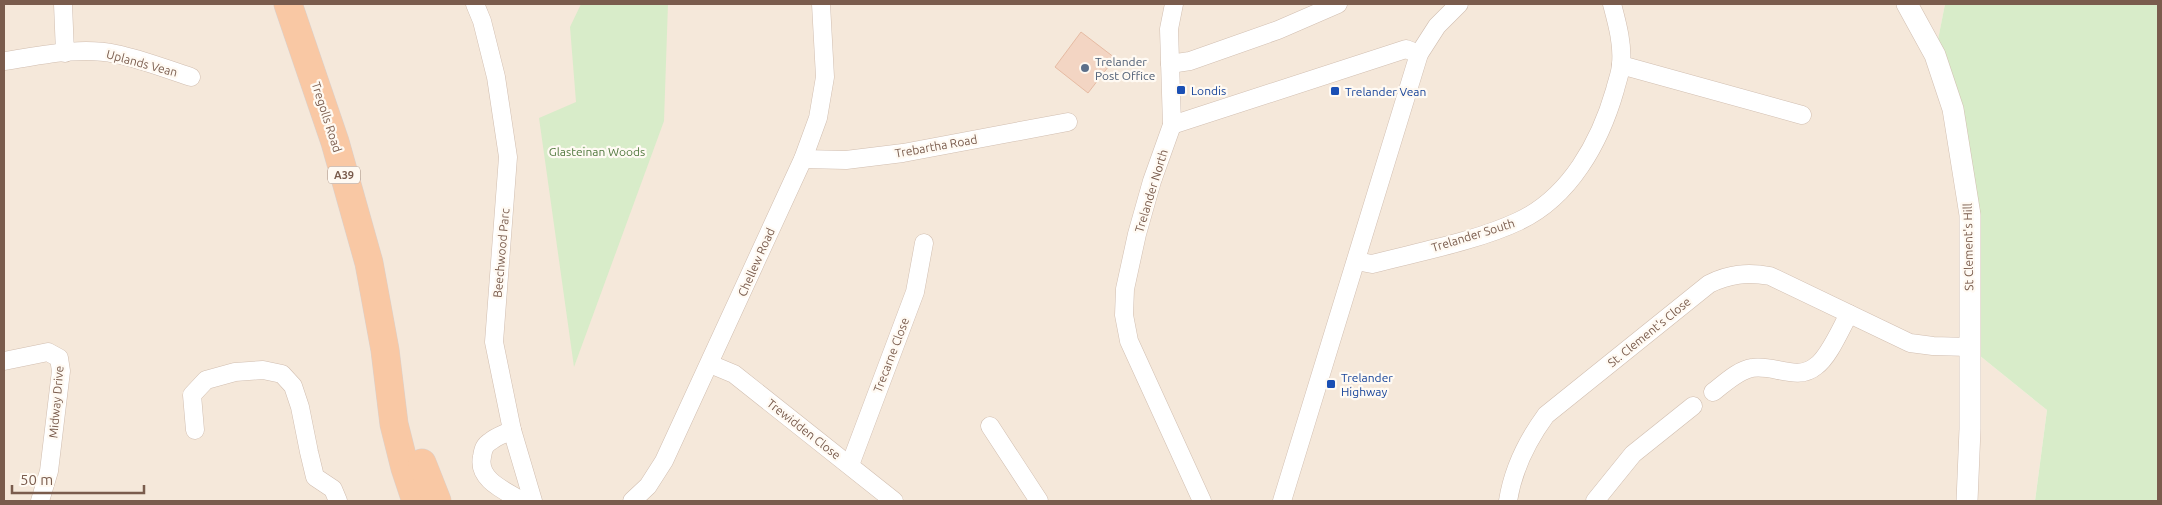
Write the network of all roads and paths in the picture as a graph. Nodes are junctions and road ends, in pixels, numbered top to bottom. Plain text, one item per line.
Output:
1 (63, 4) edge
2 (288, 4) edge
3 (474, 4) edge
4 (821, 4) edge
5 (1174, 4) edge
6 (1338, 4) edge
7 (1459, 4) edge
8 (1612, 4) edge
9 (1907, 4) edge
10 (65, 53) junction
11 (1419, 54) junction
12 (4, 61) edge
13 (1170, 64) junction
14 (1621, 65) junction
15 (191, 77) dead end
16 (1802, 115) dead end
17 (1068, 122) dead end
18 (1172, 125) junction
19 (803, 159) junction
20 (924, 243) dead end
21 (1356, 261) junction
22 (1849, 314) junction
23 (1969, 347) junction
24 (385, 350) junction
25 (4, 361) edge
26 (710, 364) junction
27 (1712, 392) dead end
28 (1693, 406) dead end
29 (990, 426) dead end
30 (195, 430) dead end
31 (512, 430) junction
32 (850, 465) junction
33 (335, 495) edge
34 (40, 501) edge
35 (416, 501) edge
36 (437, 501) edge
37 (522, 501) edge
38 (533, 501) edge
39 (632, 501) edge
40 (894, 501) edge
41 (1039, 501) edge
42 (1202, 501) edge
43 (1282, 501) edge
44 (1508, 501) edge
45 (1595, 501) edge
46 (1967, 501) edge

1 - 10 street
2 - 24 highway, Tregolls Road / A39
3 - 31 street, Beechwood Parc
4 - 19 street, Chellew Road
5 - 13 street
6 - 13 street
7 - 11 street
8 - 14 street, Trelander South
9 - 23 street, St Clement's Hill
10 - 12 street, Uplands Vean
10 - 15 street, Uplands Vean
11 - 18 street
11 - 21 street
13 - 18 street
14 - 16 street
14 - 21 street, Trelander South
17 - 19 street, Trebartha Road
18 - 42 street, Trelander North
19 - 26 street, Chellew Road
20 - 32 street, Trecarne Close
21 - 43 street
22 - 23 street, St. Clement's Close
22 - 27 street
22 - 44 street, St. Clement's Close
23 - 46 street, St Clement's Hill
24 - 35 highway, Tregolls Road / A39
24 - 36 highway, Tregolls Road / A39
25 - 34 street, Midway Drive
26 - 32 street, Trewidden Close
26 - 39 street, Chellew Road
28 - 45 street
29 - 41 street
30 - 33 street
31 - 37 street
31 - 38 street, Beechwood Parc
32 - 40 street, Trewidden Close

